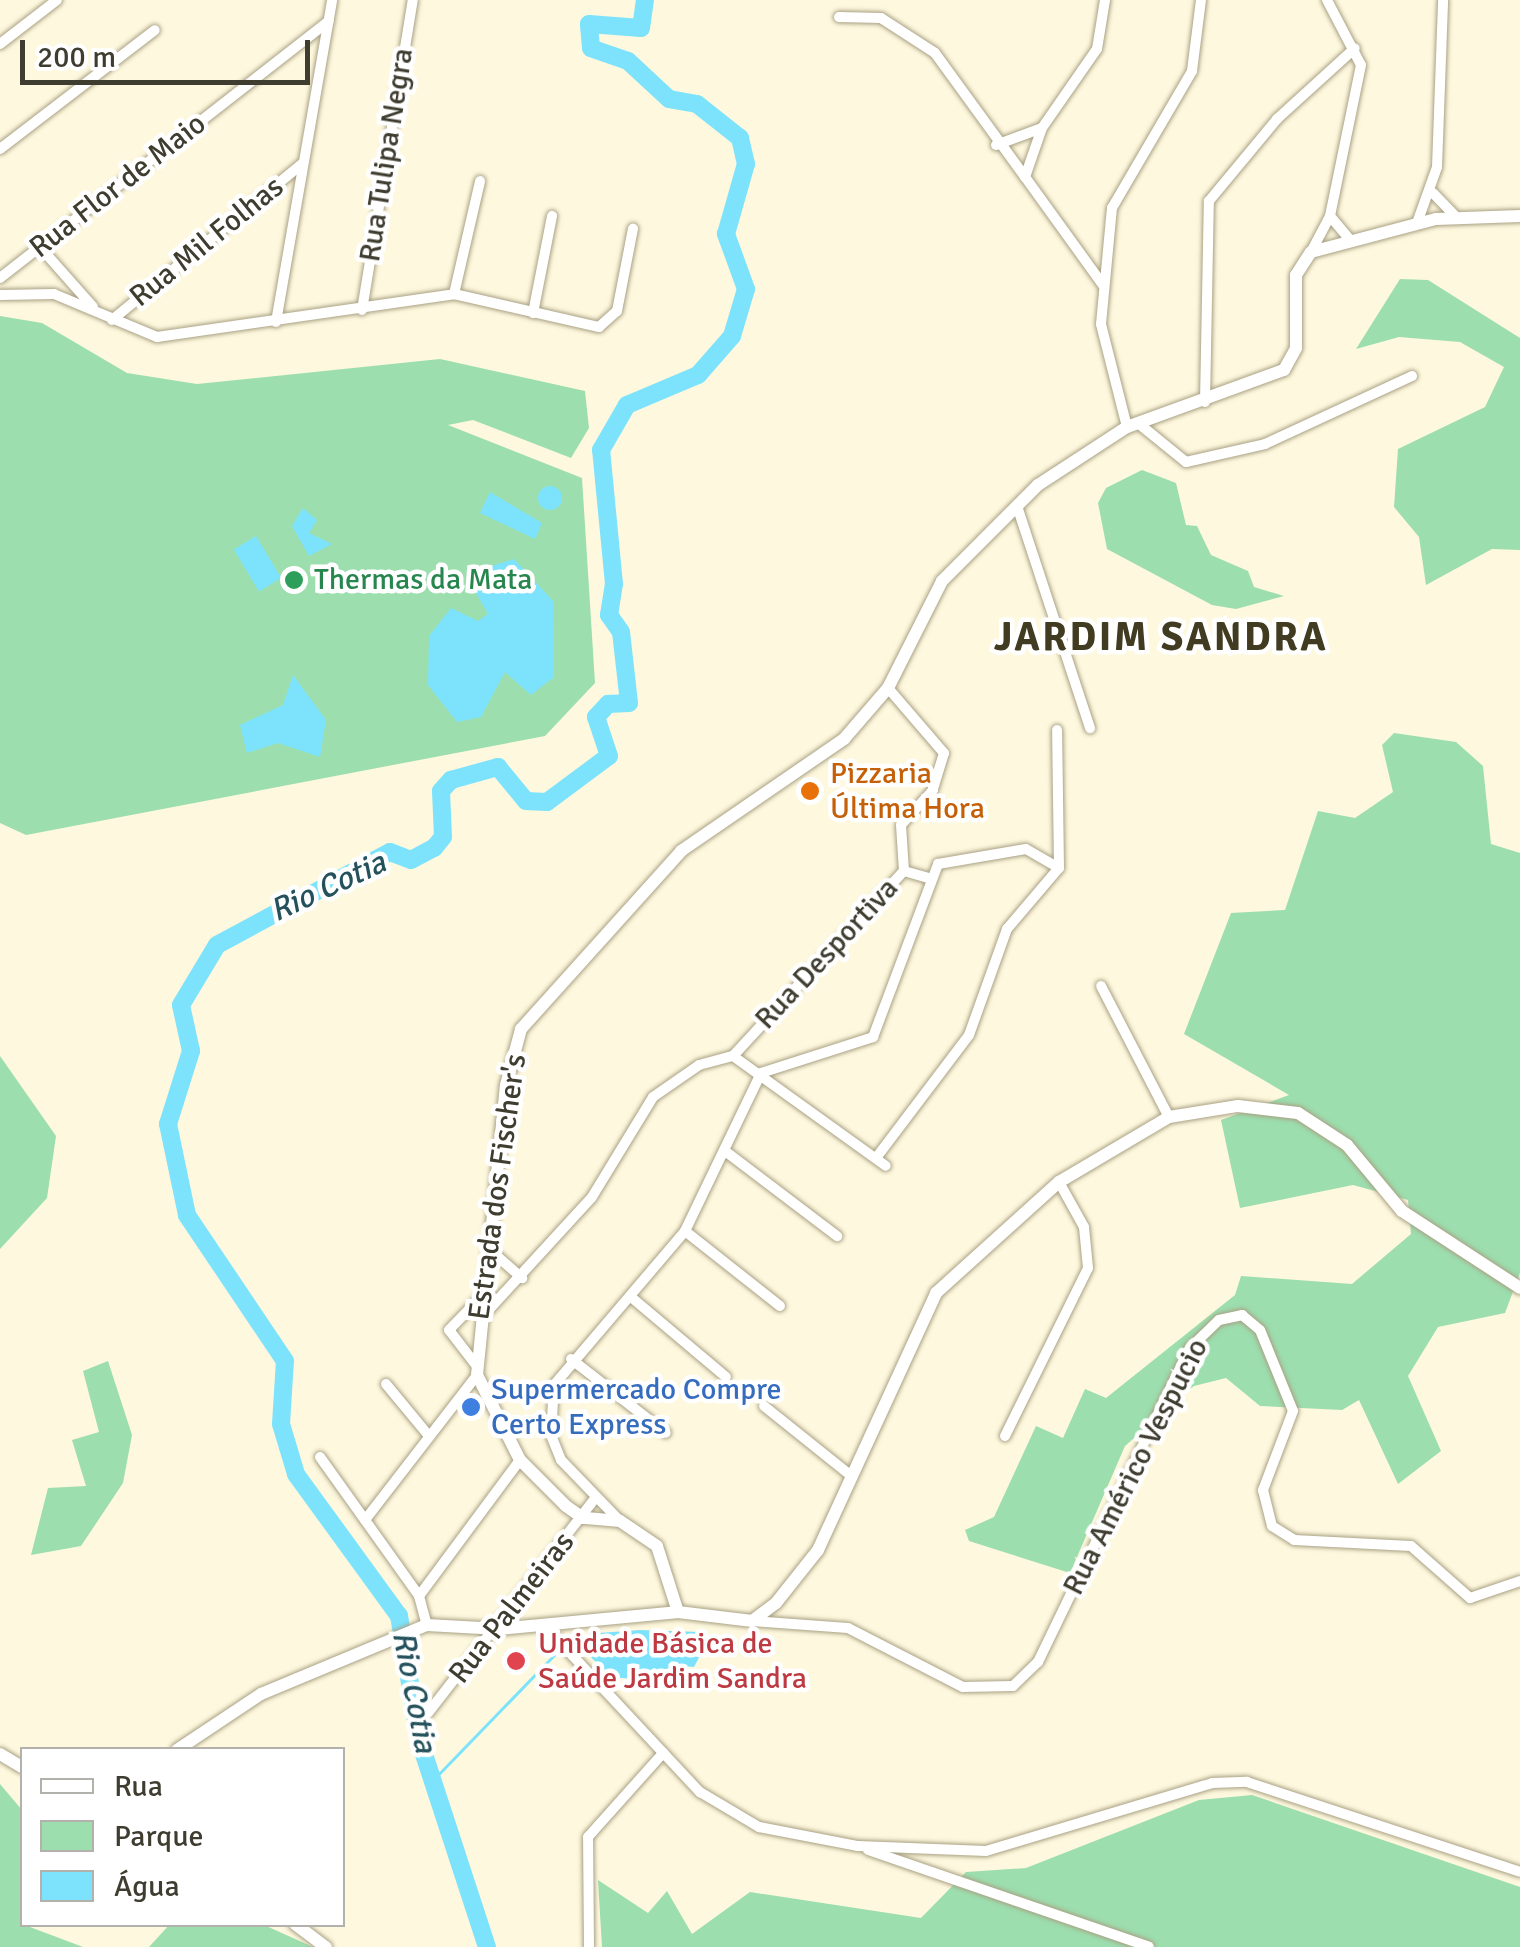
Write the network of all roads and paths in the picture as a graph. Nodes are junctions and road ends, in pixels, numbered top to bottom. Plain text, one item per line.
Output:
1 (57, 0) edge
2 (332, 0) edge
3 (413, 0) edge
4 (1105, 0) edge
5 (1201, 0) edge
6 (1327, 0) edge
7 (1444, 0) edge
8 (839, 17) dead end
9 (329, 21) junction
10 (155, 30) dead end
11 (0, 44) edge
12 (1355, 48) junction
13 (1042, 128) junction
14 (996, 145) junction
15 (0, 149) edge
16 (302, 164) junction
17 (1025, 177) junction
18 (480, 181) dead end
19 (1433, 193) junction
20 (552, 216) dead end
21 (1330, 216) junction
22 (1520, 216) edge
23 (1456, 217) junction
24 (1416, 223) junction
25 (633, 229) dead end
26 (1351, 240) junction
27 (40, 247) junction
28 (1311, 252) junction
29 (64, 274) junction
30 (0, 278) edge
31 (1103, 286) junction
32 (54, 294) junction
33 (454, 294) junction
34 (0, 295) edge
35 (94, 308) junction
36 (362, 310) junction
37 (533, 314) junction
38 (112, 320) junction
39 (276, 322) junction
40 (1412, 376) dead end
41 (1204, 402) junction
42 (1132, 425) junction
43 (1017, 506) junction
44 (888, 688) junction
45 (1090, 728) dead end
46 (1057, 730) dead end
47 (1060, 868) junction
48 (904, 871) junction
49 (928, 878) junction
50 (1101, 986) dead end
51 (733, 1056) junction
52 (761, 1073) junction
53 (1169, 1117) junction
54 (725, 1151) junction
55 (876, 1158) junction
56 (886, 1166) dead end
57 (1060, 1182) junction
58 (686, 1231) junction
59 (837, 1236) dead end
60 (490, 1250) junction
61 (522, 1278) junction
62 (1520, 1288) edge
63 (631, 1297) junction
64 (480, 1298) junction
65 (780, 1306) dead end
66 (480, 1318) junction
67 (571, 1359) junction
68 (477, 1370) junction
69 (726, 1377) dead end
70 (386, 1384) dead end
71 (764, 1406) dead end
72 (666, 1433) dead end
73 (429, 1436) junction
74 (1005, 1436) dead end
75 (320, 1457) dead end
76 (520, 1460) junction
77 (850, 1475) junction
78 (593, 1502) junction
79 (583, 1518) junction
80 (365, 1520) junction
81 (620, 1521) junction
82 (1520, 1581) edge
83 (419, 1596) junction
84 (678, 1612) junction
85 (752, 1621) junction
86 (544, 1625) junction
87 (428, 1626) junction
88 (499, 1629) junction
89 (428, 1713) dead end
90 (182, 1747) edge
91 (662, 1754) junction
92 (858, 1846) junction
93 (1520, 1872) edge
94 (300, 1927) edge
95 (326, 1947) edge
96 (589, 1947) edge
97 (1149, 1947) edge

1 - 11 street
2 - 9 street
3 - 36 street, Rua Tulipa Negra
4 - 13 street
5 - 31 street
6 - 12 street
7 - 19 street
8 - 14 street
9 - 16 street
9 - 27 street, Rua Flor de Maio
10 - 15 street
12 - 21 street
12 - 41 street
13 - 14 street
13 - 17 street
14 - 17 street
16 - 38 street, Rua Mil Folhas
16 - 39 street
17 - 31 street
18 - 33 street
19 - 23 street
19 - 24 street
20 - 37 street
21 - 26 street
21 - 28 street
22 - 23 street
23 - 24 street
24 - 26 street
25 - 37 street
26 - 28 street
27 - 29 street
27 - 30 street, Rua Flor de Maio
28 - 41 street, Estrada dos Fischer's
29 - 32 street
29 - 35 street
31 - 42 street
32 - 34 street
32 - 35 street
33 - 36 street
33 - 37 street
35 - 38 street
36 - 39 street
38 - 39 street
40 - 42 street
41 - 42 street, Estrada dos Fischer's
42 - 43 street, Estrada dos Fischer's
43 - 44 street, Estrada dos Fischer's
43 - 45 street
44 - 48 street
44 - 60 street, Estrada dos Fischer's
46 - 47 street
47 - 49 street
47 - 55 street
48 - 49 street, Rua Desportiva
48 - 51 street, Rua Desportiva
49 - 52 street
50 - 53 street
51 - 52 street
51 - 61 street
52 - 54 street
52 - 55 street
53 - 57 street
53 - 62 street
54 - 58 street
54 - 59 street
55 - 56 street
57 - 74 street
57 - 77 street
58 - 63 street
58 - 65 street
60 - 61 street
60 - 64 street, Estrada dos Fischer's
61 - 66 street
63 - 67 street
63 - 69 street
64 - 66 street, Estrada dos Fischer's
64 - 68 street
66 - 68 street, Estrada dos Fischer's
67 - 72 street
67 - 78 street
68 - 73 street
68 - 76 street
70 - 73 street
71 - 77 street
73 - 80 street
75 - 80 street
76 - 79 street
76 - 83 street
77 - 85 street
78 - 79 street, Rua Palmeiras
78 - 81 street
79 - 81 street
79 - 88 street, Rua Palmeiras
80 - 83 street
81 - 84 street
82 - 85 street, Rua Américo Vespucio
83 - 87 street
84 - 85 street
84 - 86 street
86 - 88 street
86 - 91 street
87 - 88 street
87 - 90 street
88 - 89 street, Rua Palmeiras
91 - 92 street
91 - 96 street
92 - 93 street
92 - 97 street
94 - 95 street

